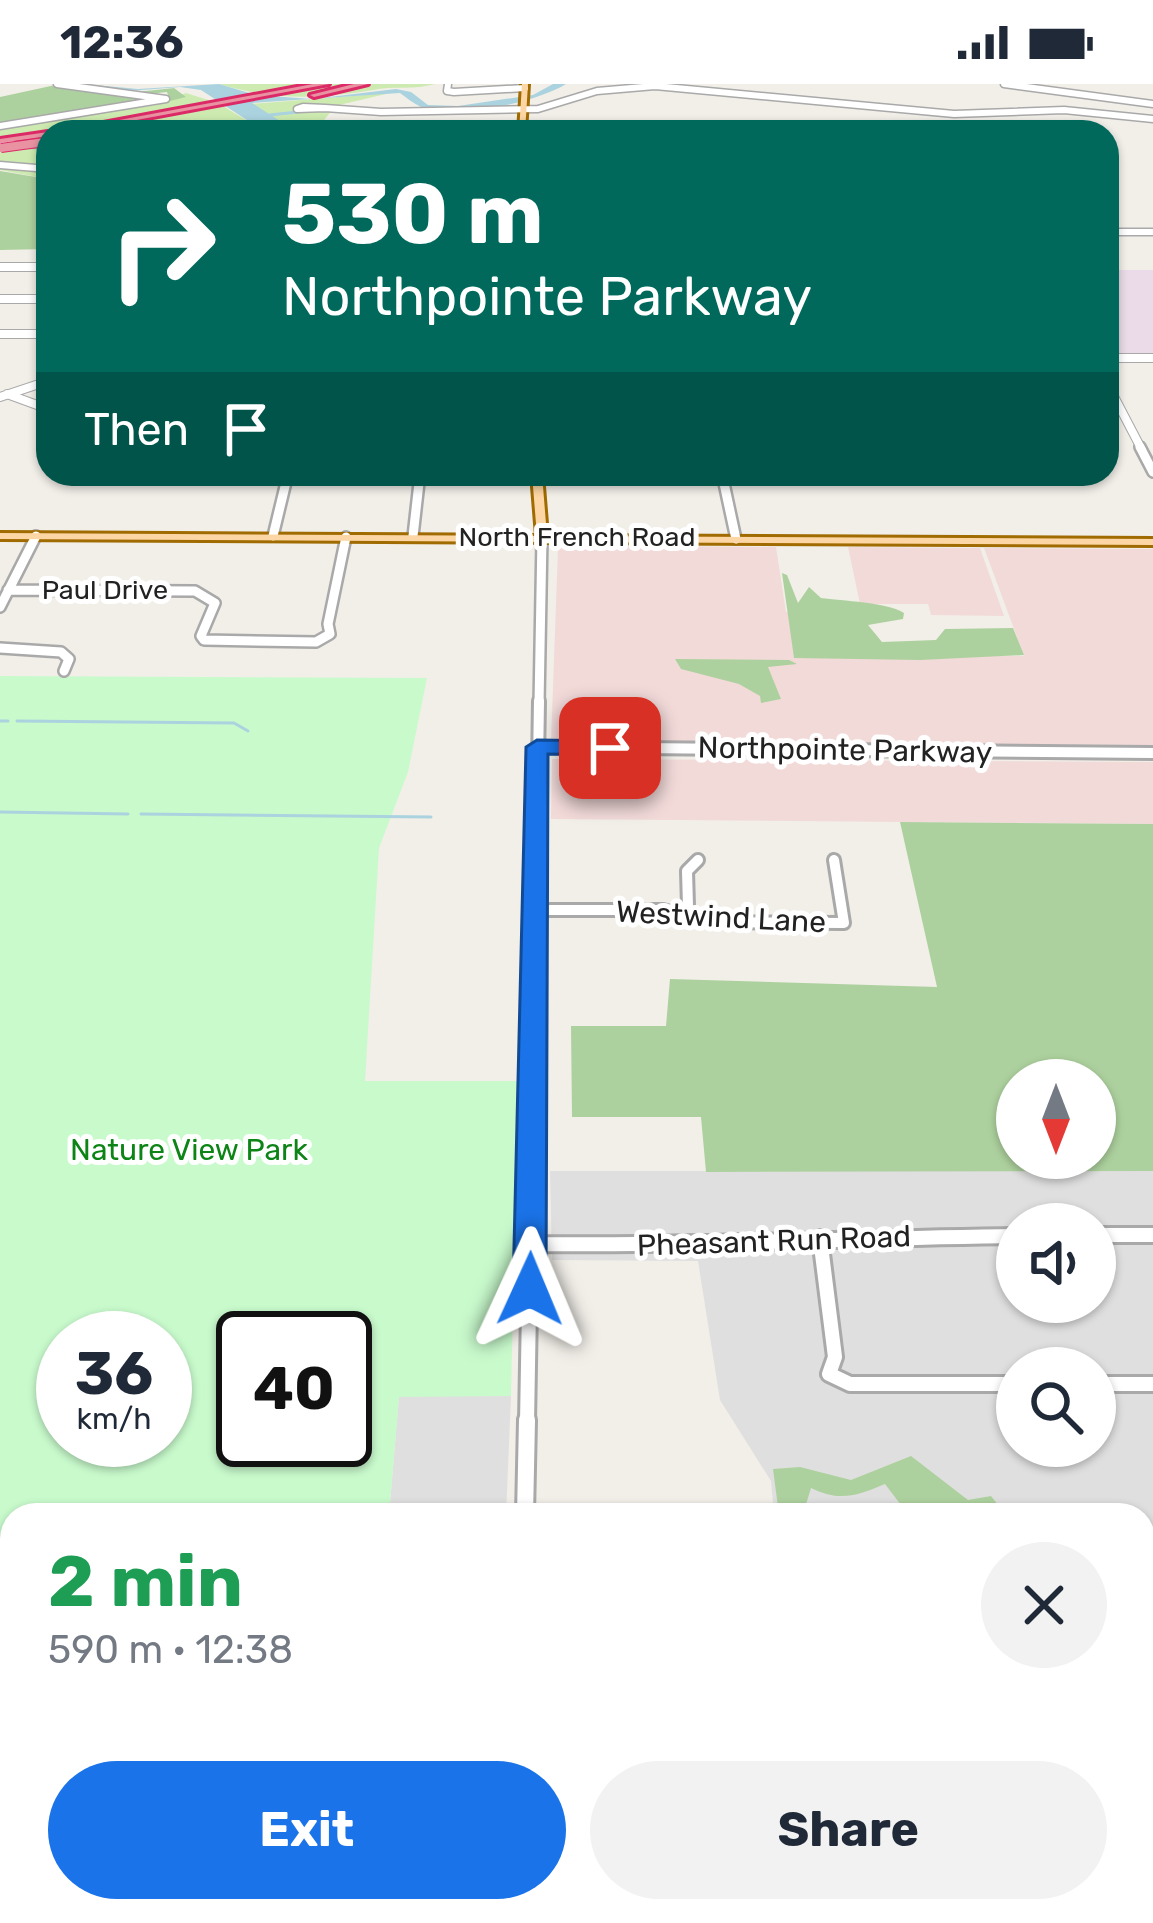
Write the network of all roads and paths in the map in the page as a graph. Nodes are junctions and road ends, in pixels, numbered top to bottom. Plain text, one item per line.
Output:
1 (57, 84) edge
2 (364, 84) edge
3 (448, 84) edge
4 (1004, 84) edge
5 (322, 87) edge
6 (524, 95) edge
7 (1153, 104) edge
8 (325, 108) dead end
9 (218, 110) junction
10 (1153, 119) edge
11 (36, 120) edge
12 (38, 120) edge
13 (146, 120) edge
14 (168, 120) edge
15 (0, 126) edge
16 (36, 142) edge
17 (0, 145) edge
18 (0, 164) edge
19 (36, 168) edge
20 (1119, 232) edge
21 (1153, 232) edge
22 (0, 267) edge
23 (36, 267) edge
24 (0, 299) edge
25 (36, 299) edge
26 (0, 334) edge
27 (36, 334) edge
28 (1119, 358) edge
29 (1153, 358) edge
30 (36, 385) edge
31 (4, 396) edge
32 (36, 405) edge
33 (1119, 406) edge
34 (1153, 472) edge
35 (285, 486) edge
36 (419, 486) edge
37 (538, 486) edge
38 (725, 486) edge
39 (0, 536) edge
40 (36, 536) junction
41 (273, 536) junction
42 (413, 536) junction
43 (346, 537) junction
44 (542, 537) junction
45 (736, 538) junction
46 (1153, 542) edge
47 (8, 590) junction
48 (0, 607) edge
49 (0, 648) edge
50 (64, 671) dead end
51 (537, 747) junction
52 (1153, 753) edge
53 (698, 860) dead end
54 (834, 860) dead end
55 (534, 910) junction
56 (682, 914) junction
57 (1153, 1234) edge
58 (996, 1235) edge
59 (1116, 1235) edge
60 (820, 1238) junction
61 (530, 1244) junction
62 (996, 1384) edge
63 (1116, 1384) edge
64 (1153, 1384) edge
65 (525, 1503) edge

1 - 12 street
2 - 5 highway
3 - 6 street
4 - 7 street
5 - 9 highway
5 - 9 highway
6 - 8 street
6 - 10 street
9 - 13 highway
9 - 14 highway
11 - 15 street
16 - 17 highway, bridge
18 - 19 street
20 - 21 street
22 - 23 street
24 - 25 street
26 - 27 street
28 - 29 street
30 - 31 street
31 - 32 street
33 - 34 street
35 - 41 street
36 - 42 street
37 - 44 main road
38 - 45 street
39 - 40 main road, North French Road
40 - 41 main road, North French Road
40 - 47 street
41 - 43 main road, North French Road
42 - 43 main road, North French Road
42 - 44 main road, North French Road
43 - 47 street, Paul Drive
44 - 45 main road, North French Road
44 - 51 street
45 - 46 main road, North French Road
47 - 48 street
49 - 50 street
51 - 52 street, Northpointe Parkway
51 - 55 street
53 - 56 street
54 - 56 street, Westwind Lane
55 - 56 street, Westwind Lane
55 - 61 street
57 - 59 street
58 - 60 street, Pheasant Run Road
60 - 61 street, Pheasant Run Road
60 - 62 street
61 - 65 street
63 - 64 street

